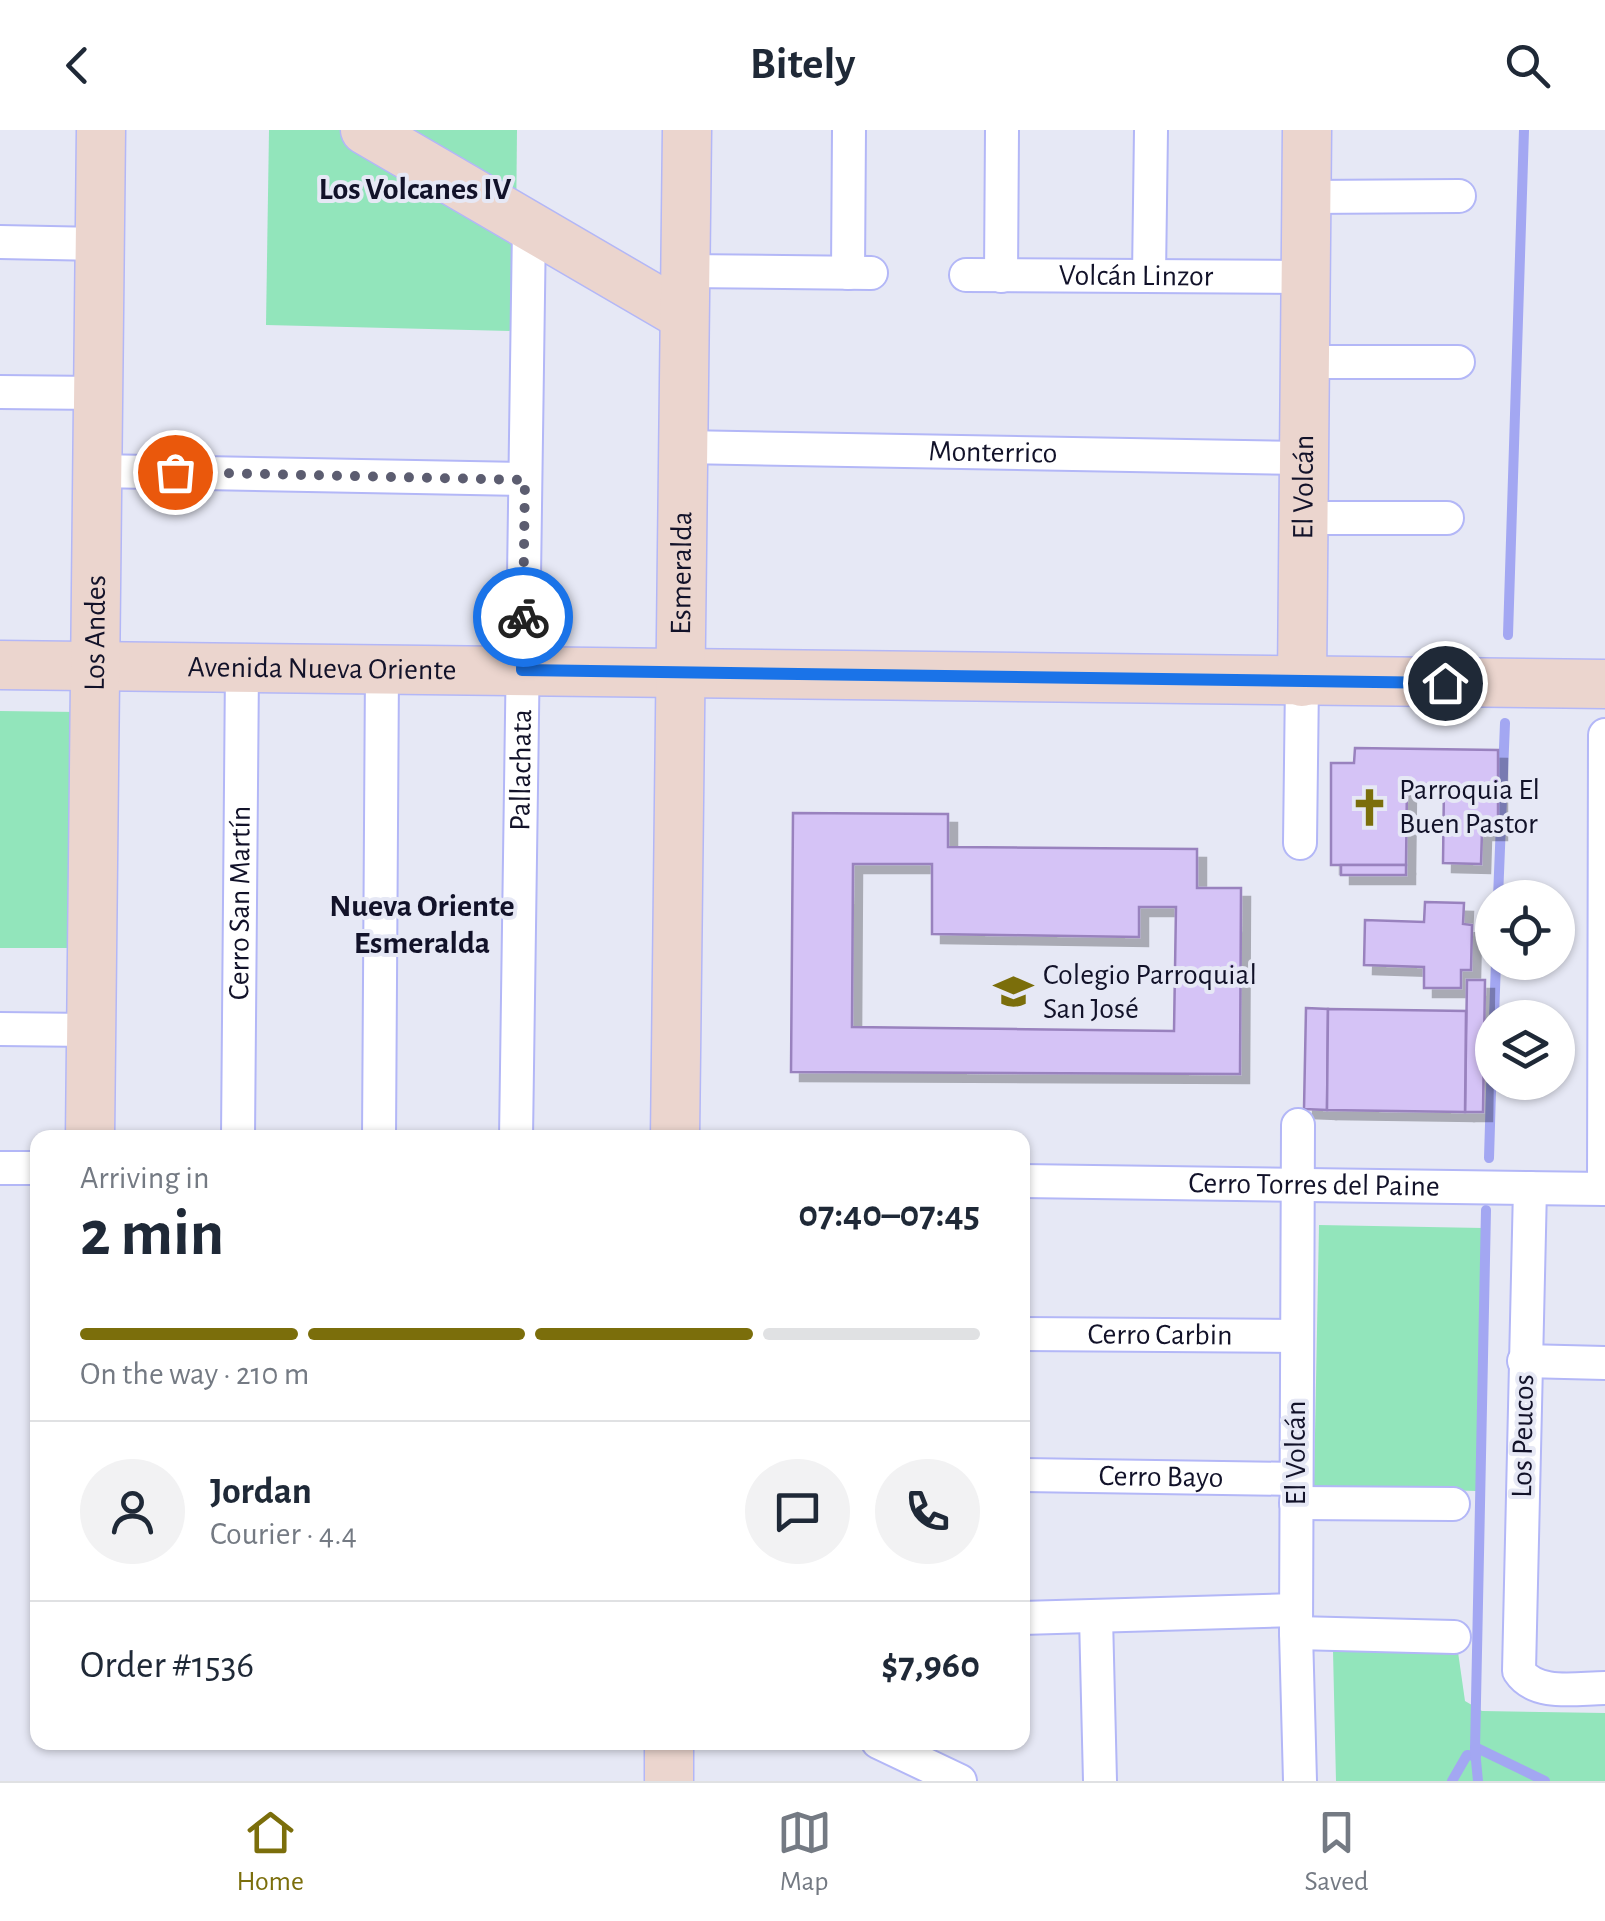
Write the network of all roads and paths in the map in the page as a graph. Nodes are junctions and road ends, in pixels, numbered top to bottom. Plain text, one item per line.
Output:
1 (101, 130) edge
2 (365, 130) edge
3 (687, 130) edge
4 (849, 130) edge
5 (1002, 130) edge
6 (1151, 130) edge
7 (1307, 130) edge
8 (1459, 196) dead end
9 (1306, 197) junction
10 (528, 226) junction
11 (0, 242) edge
12 (100, 244) junction
13 (966, 276) dead end
14 (1001, 276) junction
15 (1149, 276) junction
16 (1306, 277) junction
17 (685, 294) junction
18 (1305, 362) junction
19 (1458, 362) dead end
20 (0, 392) edge
21 (98, 393) junction
22 (683, 447) junction
23 (1304, 458) junction
24 (97, 471) junction
25 (525, 480) junction
26 (1304, 518) junction
27 (1447, 518) dead end
28 (0, 665) edge
29 (94, 666) junction
30 (242, 667) junction
31 (382, 669) junction
32 (522, 670) junction
33 (680, 672) junction
34 (1302, 682) junction
35 (1605, 684) edge
36 (1605, 734) edge
37 (1300, 843) dead end
38 (1605, 879) edge
39 (0, 1029) edge
40 (91, 1030) junction
41 (1604, 1039) edge
42 (1298, 1126) dead end
43 (90, 1130) edge
44 (238, 1130) edge
45 (378, 1130) edge
46 (516, 1130) edge
47 (676, 1130) edge
48 (0, 1168) edge
49 (30, 1168) edge
50 (1030, 1181) edge
51 (1300, 1185) junction
52 (1530, 1188) junction
53 (1604, 1189) edge
54 (1030, 1334) edge
55 (1296, 1336) junction
56 (1524, 1361) junction
57 (1605, 1364) edge
58 (1030, 1476) edge
59 (1296, 1491) junction
60 (1453, 1504) dead end
61 (1096, 1617) junction
62 (1030, 1618) edge
63 (1296, 1622) junction
64 (1454, 1636) dead end
65 (1605, 1688) edge
66 (669, 1750) edge
67 (895, 1750) edge
68 (669, 1781) edge
69 (960, 1781) edge
70 (1100, 1781) edge
71 (1300, 1781) edge

1 - 12 street, Los Andes
2 - 10 street
3 - 17 street, Esmeralda
4 - 17 street
5 - 14 street
6 - 15 street
7 - 9 street, El Volcán
8 - 9 street
9 - 16 street, El Volcán
10 - 17 street
10 - 25 street, Pallachata
11 - 12 street
12 - 21 street, Los Andes
13 - 14 street, Volcán Linzor
14 - 15 street, Volcán Linzor
15 - 16 street, Volcán Linzor
16 - 18 street, El Volcán
17 - 22 street, Esmeralda
18 - 19 street
18 - 23 street, El Volcán
20 - 21 street
21 - 24 street, Los Andes
22 - 23 street, Monterrico
22 - 33 street, Esmeralda
23 - 26 street, El Volcán
24 - 25 street
24 - 29 street, Los Andes
25 - 32 street, Pallachata
26 - 27 street
26 - 34 street, El Volcán
28 - 29 street, Avenida Nueva Oriente
29 - 30 street, Avenida Nueva Oriente
29 - 40 street, Los Andes
30 - 31 street, Avenida Nueva Oriente
30 - 44 street, Cerro San Martín
31 - 32 street, Avenida Nueva Oriente
31 - 45 street
32 - 33 street, Avenida Nueva Oriente
32 - 46 street, Pallachata
33 - 34 street, Avenida Nueva Oriente
33 - 47 street, Esmeralda
34 - 35 street, Avenida Nueva Oriente
34 - 37 street, El Volcán
36 - 38 street
38 - 41 street
39 - 40 street
40 - 43 street, Los Andes
41 - 53 street
42 - 51 street, El Volcán
48 - 49 street
50 - 51 street, Cerro Torres del Paine
51 - 52 street, Cerro Torres del Paine
51 - 55 street, El Volcán
52 - 53 street, Cerro Torres del Paine
52 - 56 street, Los Peucos
54 - 55 street, Cerro Carbin
55 - 59 street, El Volcán
56 - 57 street
56 - 65 street, Los Peucos
58 - 59 street, Cerro Bayo
59 - 60 street, Cerro Bayo
59 - 63 street, El Volcán
61 - 62 street
61 - 63 street
61 - 70 street
63 - 64 street
63 - 71 street, El Volcán
66 - 68 street
67 - 69 street

